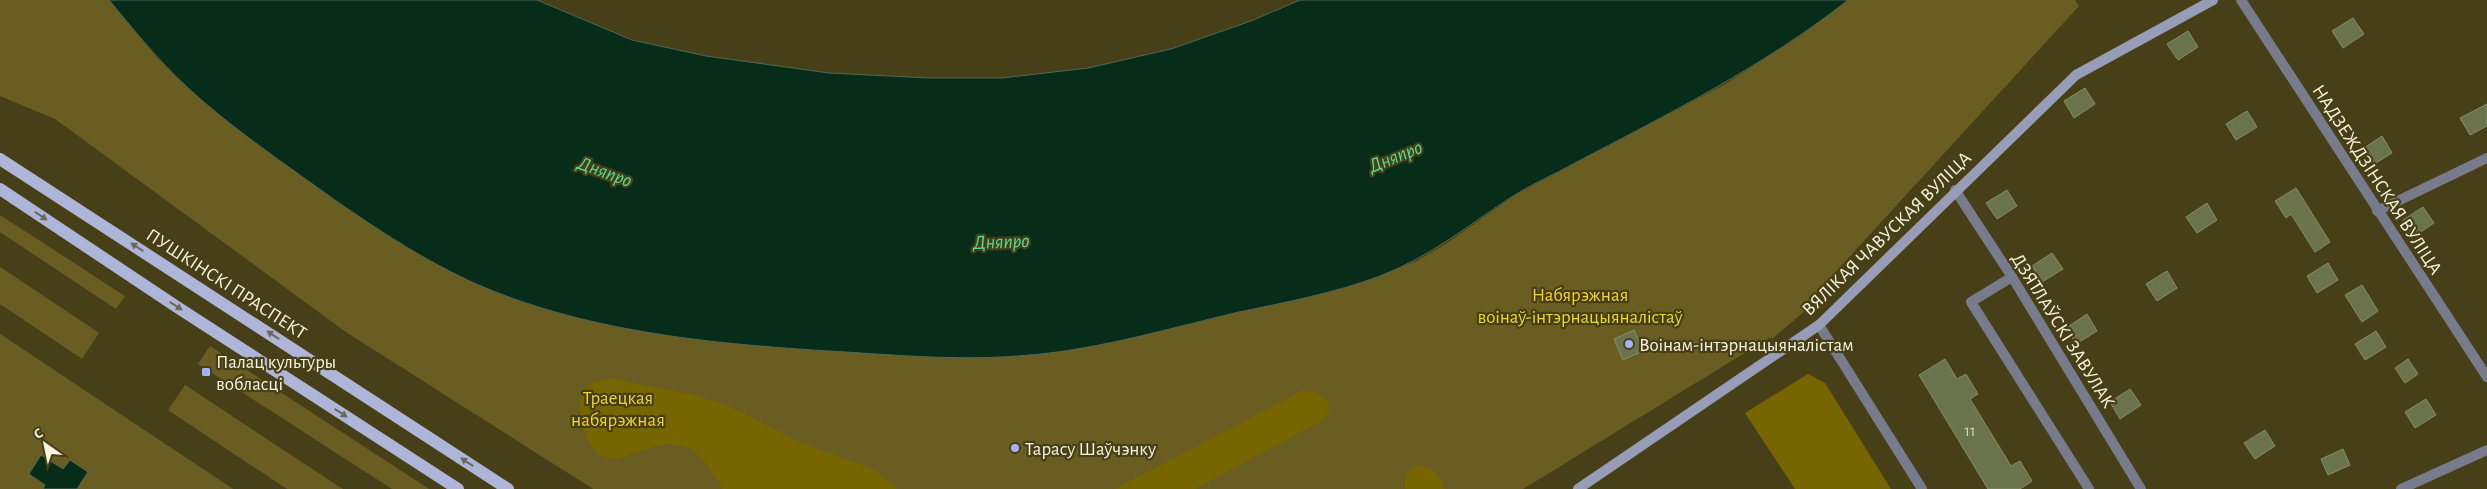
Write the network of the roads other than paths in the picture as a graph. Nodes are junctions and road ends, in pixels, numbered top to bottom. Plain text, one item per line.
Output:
1 (2214, 0) edge
2 (2241, 0) edge
3 (2487, 158) edge
4 (0, 159) edge
5 (0, 189) edge
6 (1955, 190) junction
7 (2377, 211) junction
8 (2012, 277) junction
9 (1818, 325) junction
10 (2487, 377) edge
11 (2487, 450) edge
12 (458, 489) edge
13 (508, 489) edge
14 (1578, 489) edge
15 (1922, 489) edge
16 (2089, 489) edge
17 (2142, 489) edge
18 (2401, 489) edge

1 - 6 main road, ВЯЛІКАЯ ЧАВУСКАЯ ВУЛІЦА
2 - 7 street, НАДЗЕЖДЗІНСКАЯ ВУЛІЦА
3 - 7 street
13 -> 4 main road, ПУШКІНСКІ ПРАСПЕКТ
5 -> 12 main road
6 - 8 street, ДЗЯТЛАЎСКІ ЗАВУЛАК
6 - 9 main road, ВЯЛІКАЯ ЧАВУСКАЯ ВУЛІЦА
7 - 10 street, НАДЗЕЖДЗІНСКАЯ ВУЛІЦА
8 - 16 street
8 - 17 street, ДЗЯТЛАЎСКІ ЗАВУЛАК
9 - 14 main road, ВЯЛІКАЯ ЧАВУСКАЯ ВУЛІЦА
9 - 15 street
11 - 18 street

